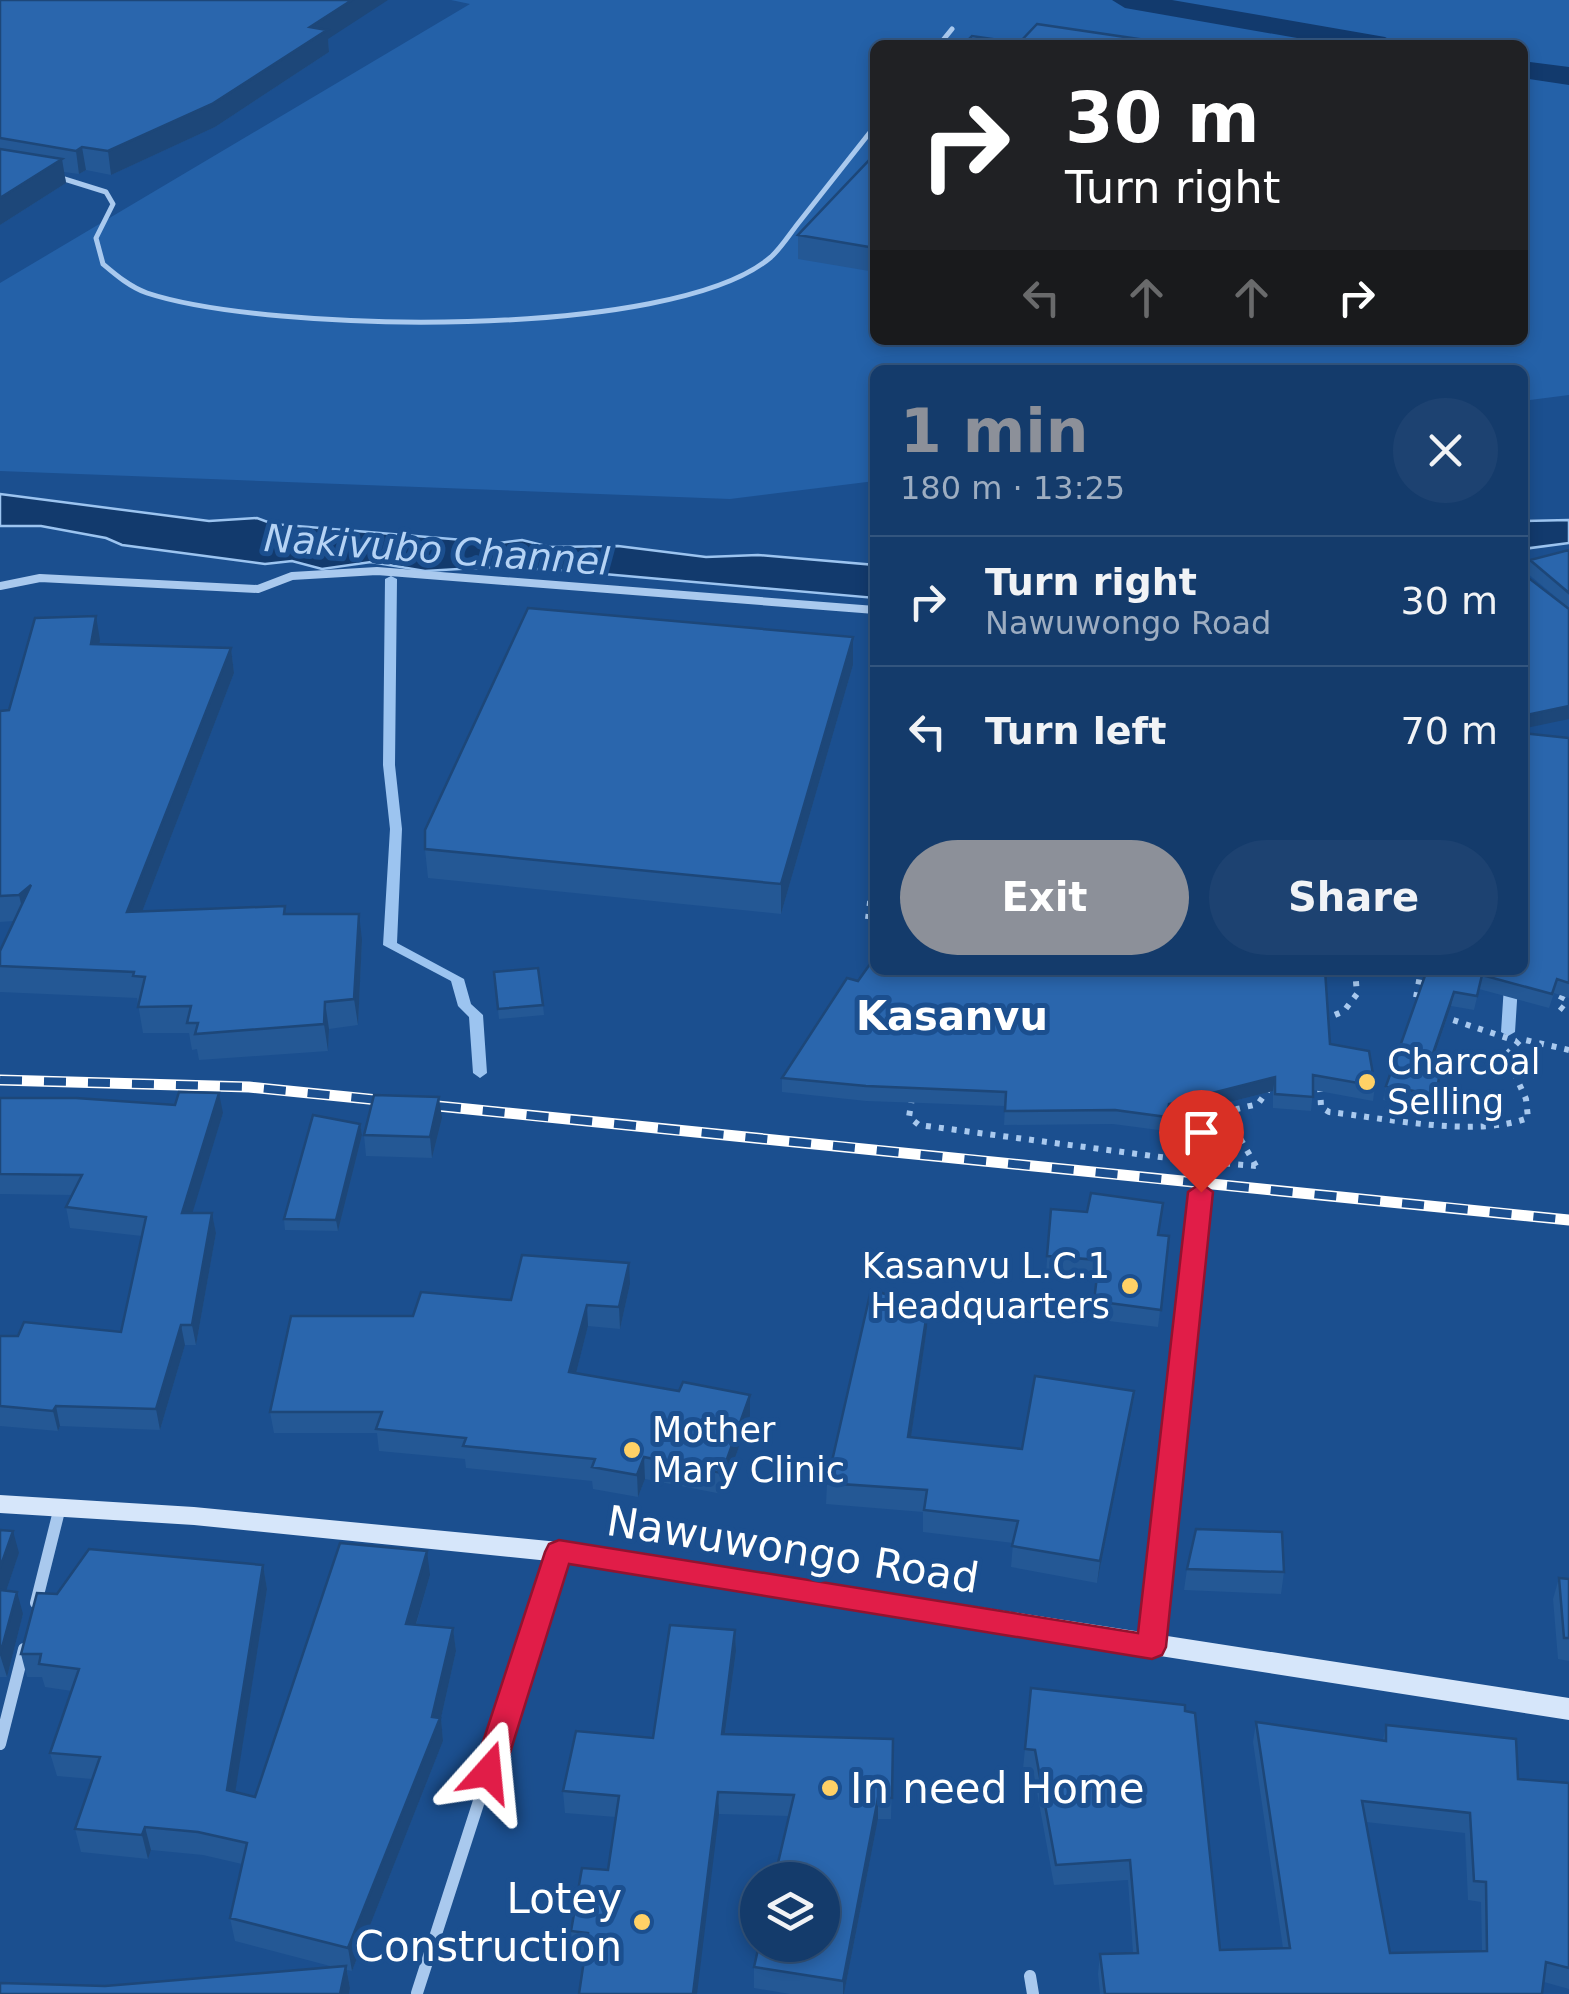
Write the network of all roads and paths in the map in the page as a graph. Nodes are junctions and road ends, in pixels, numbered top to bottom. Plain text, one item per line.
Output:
1 (952, 28) dead end
2 (943, 40) edge
3 (870, 132) edge
4 (50, 176) edge
5 (0, 586) edge
6 (870, 610) edge
7 (870, 901) edge
8 (868, 919) dead end
9 (1356, 975) edge
10 (1420, 975) edge
11 (1569, 984) edge
12 (1569, 1014) edge
13 (1316, 1023) edge
14 (1516, 1041) junction
15 (1569, 1050) edge
16 (1320, 1076) edge
17 (916, 1078) edge
18 (1253, 1085) edge
19 (1282, 1085) edge
20 (1270, 1086) junction
21 (1174, 1105) edge
22 (1183, 1160) junction
23 (1201, 1192) dead end
24 (0, 1504) edge
25 (60, 1507) junction
26 (559, 1552) junction
27 (32, 1617) edge
28 (28, 1635) edge
29 (1152, 1647) junction
30 (1569, 1710) edge
31 (0, 1744) edge
32 (1030, 1976) dead end
33 (418, 1993) edge
34 (1034, 1994) edge

1 - 2 lane
3 - 4 lane
5 - 6 street
7 - 8 path
9 - 13 path
10 - 14 path
11 - 12 path
14 - 15 path
14 - 16 path
17 - 22 path
18 - 20 path
19 - 20 path
20 - 22 path
21 - 22 path
23 - 29 street
24 - 25 street, Nawuwongo Road
25 - 26 street, Nawuwongo Road
25 - 27 street
26 - 29 street, Nawuwongo Road
26 - 33 street
28 - 31 street
29 - 30 street, Nawuwongo Road
32 - 34 street

